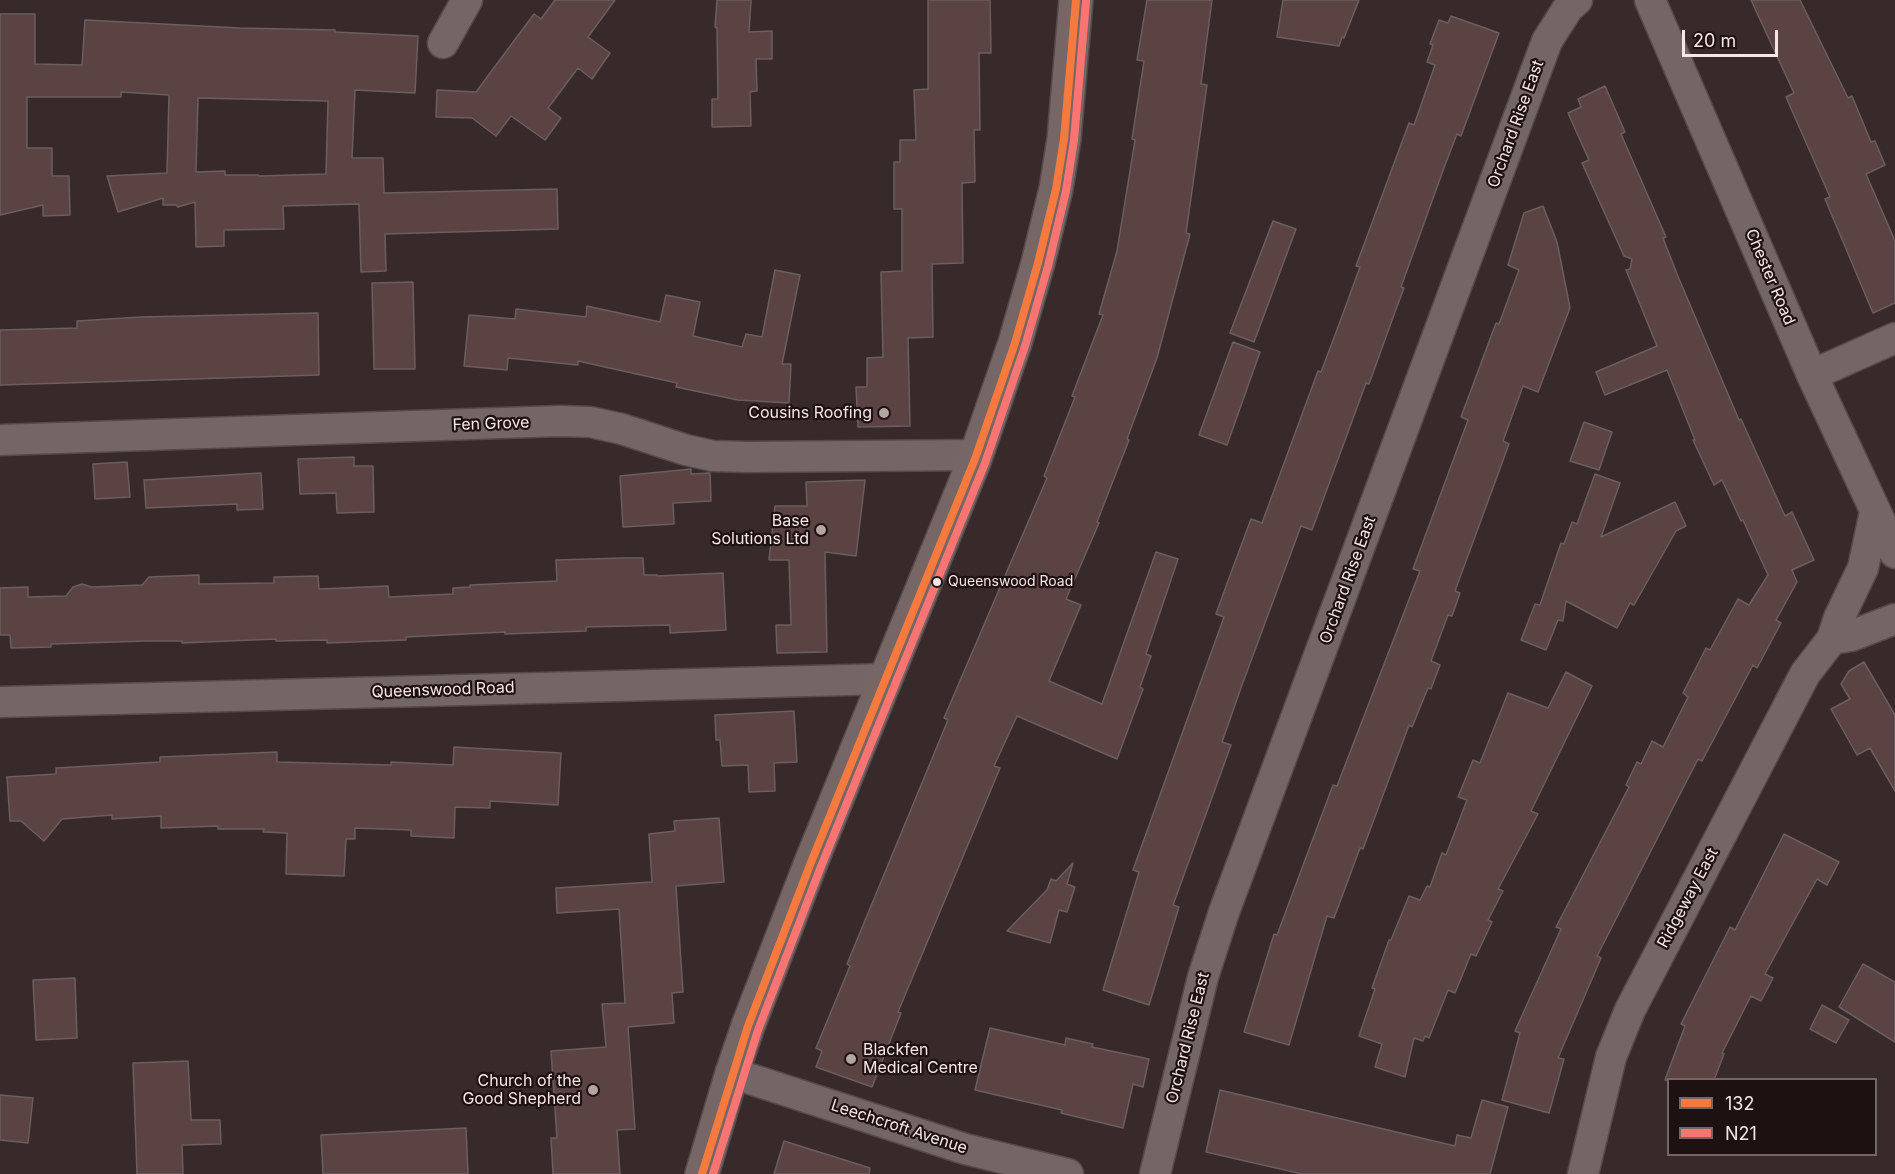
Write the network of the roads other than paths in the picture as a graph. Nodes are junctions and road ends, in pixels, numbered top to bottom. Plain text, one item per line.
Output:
1 (467, 0) edge
2 (1076, 0) edge
3 (1577, 0) edge
4 (1650, 0) edge
5 (443, 43) dead end
6 (1895, 338) edge
7 (1812, 375) junction
8 (0, 440) edge
9 (977, 454) junction
10 (1875, 512) junction
11 (1895, 553) edge
12 (1895, 619) edge
13 (1832, 639) junction
14 (886, 679) junction
15 (0, 702) edge
16 (732, 1073) junction
17 (702, 1174) edge
18 (1068, 1174) edge
19 (1155, 1174) edge
20 (1582, 1174) edge

1 - 5 street
2 - 9 main road
3 - 19 street, Orchard Rise East
4 - 7 street, Chester Road
6 - 7 street
7 - 10 street, Chester Road
8 - 9 street, Fen Grove
9 - 14 main road
10 - 11 street, Chester Road
10 - 13 street, Ridgeway East
12 - 13 street
13 - 20 street, Ridgeway East
14 - 15 street, Queenswood Road
14 - 16 main road
16 - 17 main road
16 - 18 street, Leechcroft Avenue

